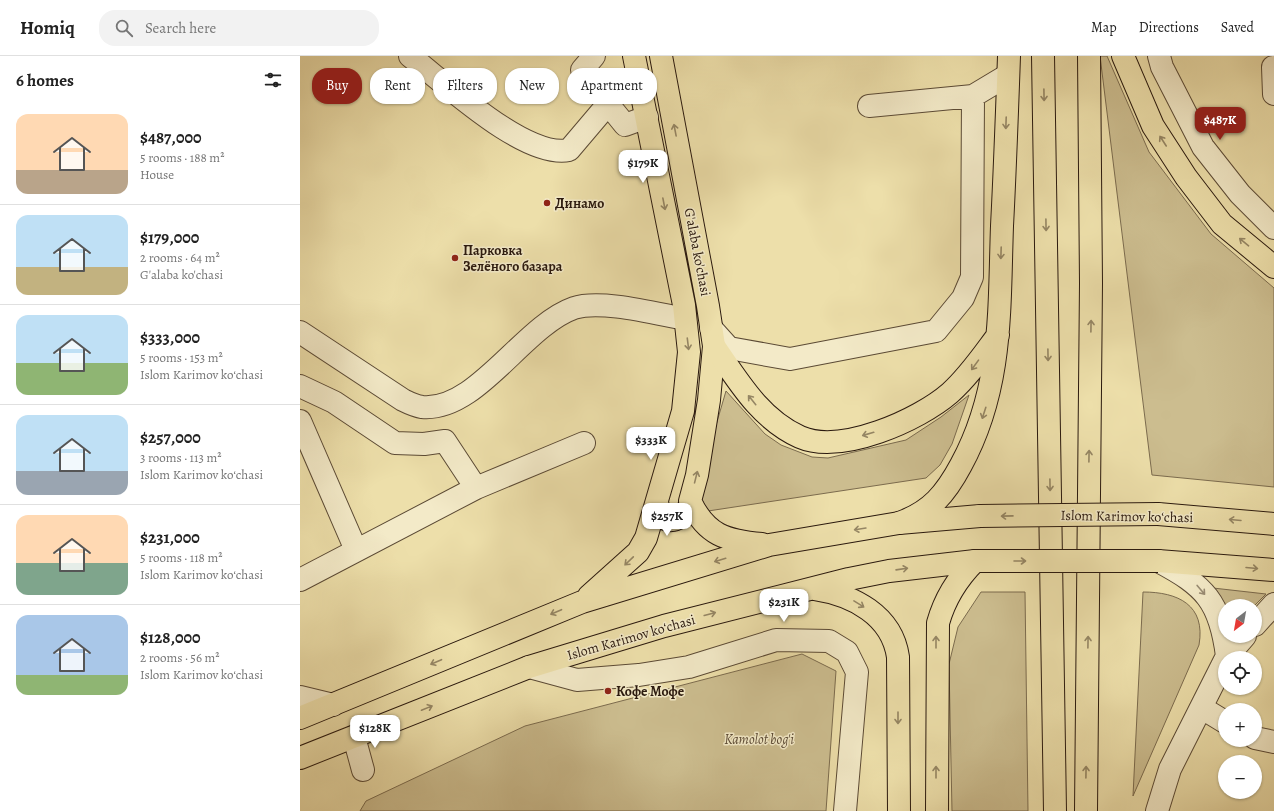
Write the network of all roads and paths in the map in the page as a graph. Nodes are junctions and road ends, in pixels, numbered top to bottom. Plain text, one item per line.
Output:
1 (410, 56) edge
2 (594, 56) edge
3 (634, 56) edge
4 (661, 56) edge
5 (1043, 56) edge
6 (1089, 56) edge
7 (1123, 56) edge
8 (1159, 56) edge
9 (1269, 64) edge
10 (1008, 65) edge
11 (584, 68) edge
12 (1274, 94) edge
13 (973, 96) junction
14 (608, 104) joint
15 (869, 106) dead end
16 (647, 117) junction
17 (1274, 228) edge
18 (1274, 267) edge
19 (684, 312) junction
20 (300, 332) edge
21 (998, 334) junction
22 (713, 337) junction
23 (300, 386) edge
24 (300, 421) edge
25 (584, 443) dead end
26 (476, 488) junction
27 (657, 501) junction
28 (691, 505) junction
29 (899, 523) junction
30 (1274, 524) edge
31 (769, 545) junction
32 (356, 550) junction
33 (978, 561) junction
34 (1158, 561) junction
35 (1274, 570) edge
36 (300, 580) edge
37 (809, 588) junction
38 (582, 602) junction
39 (1274, 604) edge
40 (1262, 617) edge
41 (1239, 643) edge
42 (1225, 651) edge
43 (1232, 651) edge
44 (529, 667) junction
45 (1218, 675) edge
46 (300, 697) edge
47 (333, 706) junction
48 (1202, 708) junction
49 (300, 718) edge
50 (1218, 718) edge
51 (354, 737) junction
52 (1262, 739) edge
53 (1274, 742) edge
54 (300, 758) edge
55 (363, 770) dead end
56 (845, 811) edge
57 (899, 811) edge
58 (936, 811) edge
59 (1055, 811) edge
60 (1086, 811) edge
61 (1157, 811) edge

1 - 14 street
2 - 11 street
3 - 16 main road, G'alaba ko'chasi
22 -> 4 main road, G'alaba ko'chasi
5 -> 59 main road
60 -> 6 main road
18 -> 7 main road
8 - 17 street
9 - 12 street
10 - 13 street
10 -> 21 main road
13 - 15 street
13 - 22 street
14 - 16 street
16 -> 19 main road, G'alaba ko'chasi
19 - 20 street
19 -> 27 main road, G'alaba ko'chasi
21 -> 22 main road
21 -> 29 main road
28 -> 22 main road
23 - 26 street
24 - 32 street
25 - 26 street
26 - 32 street
27 - 28 main road
27 -> 38 main road, G'alaba ko'chasi
28 - 31 main road
30 -> 29 main road, Islom Karimov koʻchasi, bridge
29 -> 31 main road
31 -> 38 main road
32 - 36 street
33 -> 34 main road, Islom Karimov koʻchasi, bridge
37 -> 33 main road, Islom Karimov koʻchasi
58 -> 33 main road
34 -> 35 main road, Islom Karimov koʻchasi
34 -> 42 street
44 -> 37 main road, Islom Karimov koʻchasi
37 -> 57 main road
38 -> 47 main road
39 - 40 street
41 - 43 street
51 -> 44 main road, Islom Karimov koʻchasi
44 - 56 street
45 - 48 street
46 - 47 street
47 - 49 main road
48 - 50 street
48 - 61 street
51 - 54 main road, Islom Karimov koʻchasi
51 - 55 street
52 - 53 street

